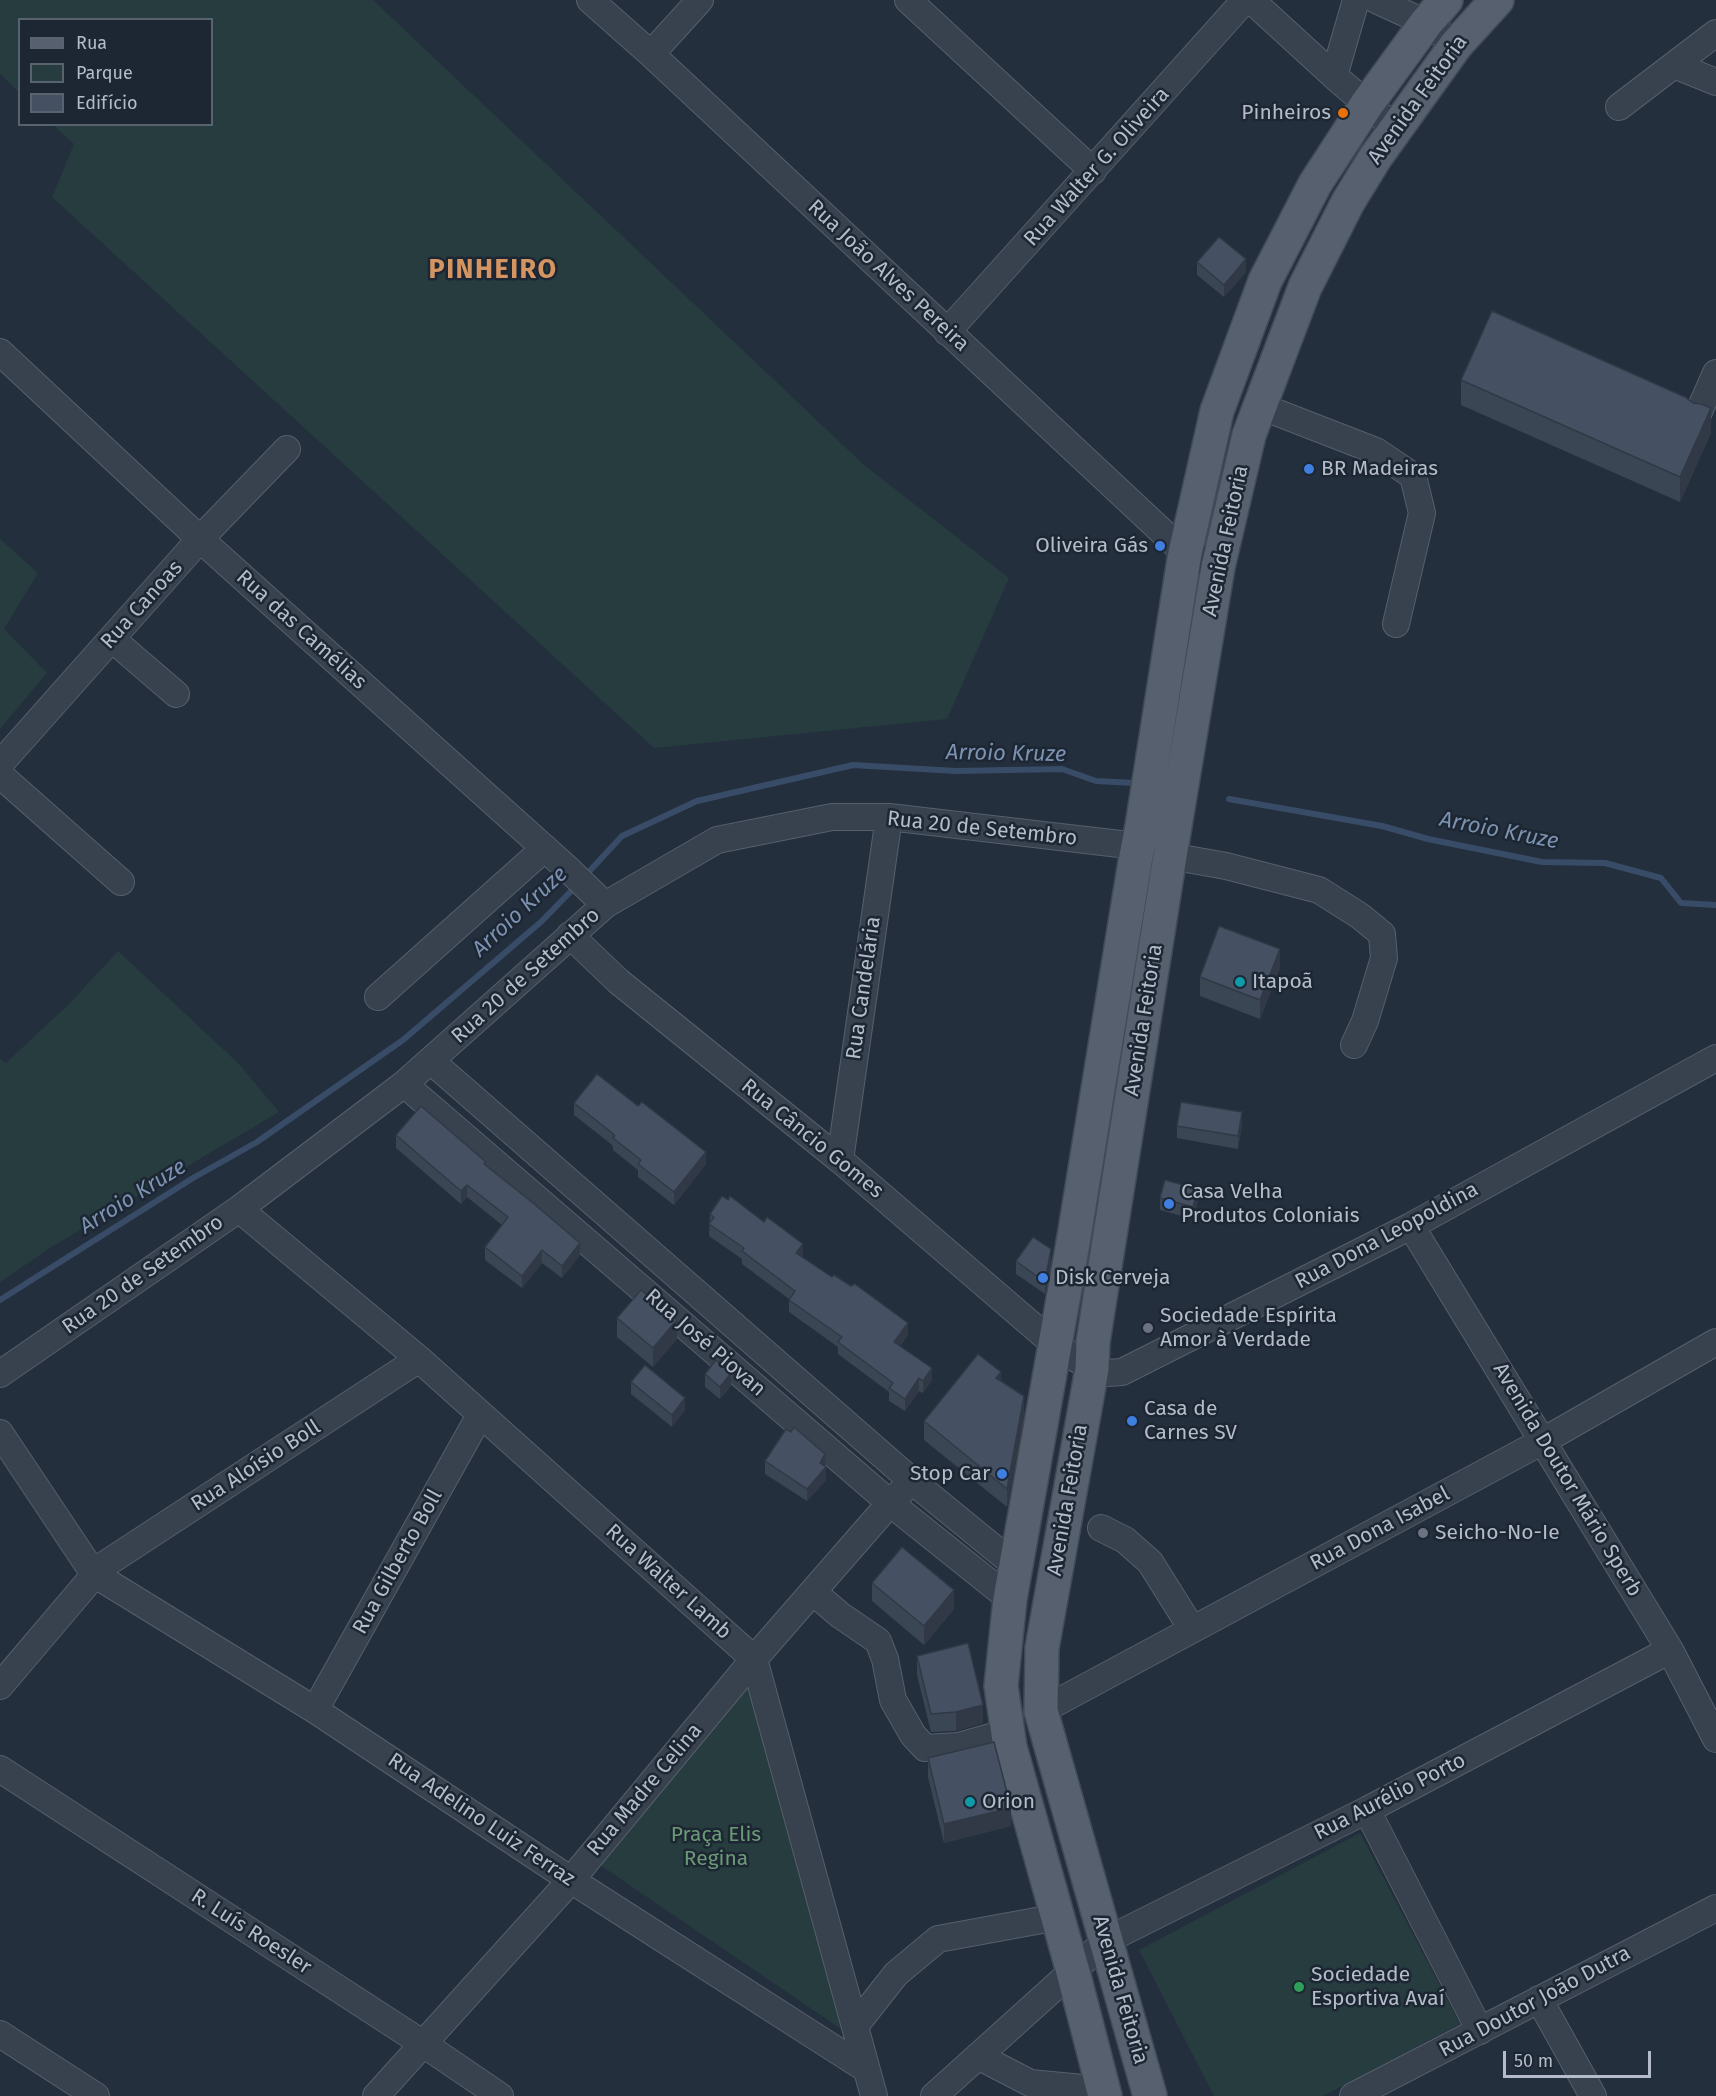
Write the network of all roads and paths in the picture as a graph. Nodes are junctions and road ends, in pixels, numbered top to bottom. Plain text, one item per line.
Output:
1 (590, 0) edge
2 (700, 0) edge
3 (908, 0) edge
4 (1245, 0) edge
5 (1251, 0) edge
6 (1365, 0) edge
7 (1497, 0) edge
8 (1436, 11) edge
9 (1716, 33) edge
10 (1456, 45) junction
11 (651, 54) junction
12 (1674, 65) junction
13 (1335, 76) junction
14 (1716, 82) edge
15 (1367, 104) junction
16 (1619, 108) dead end
17 (1396, 129) junction
18 (1093, 171) junction
19 (947, 332) junction
20 (0, 351) edge
21 (1716, 373) edge
22 (1260, 406) junction
23 (1698, 414) edge
24 (287, 450) dead end
25 (200, 539) junction
26 (1185, 554) junction
27 (1218, 567) junction
28 (1396, 624) dead end
29 (112, 639) junction
30 (176, 694) dead end
31 (0, 764) edge
32 (0, 775) edge
33 (889, 817) junction
34 (1140, 836) junction
35 (1172, 844) junction
36 (545, 848) junction
37 (121, 882) dead end
38 (605, 905) junction
39 (570, 935) junction
40 (378, 997) dead end
41 (1354, 1045) dead end
42 (1716, 1058) edge
43 (431, 1061) junction
44 (404, 1084) junction
45 (840, 1160) junction
46 (239, 1209) junction
47 (1411, 1226) junction
48 (1716, 1342) edge
49 (1054, 1344) junction
50 (419, 1359) junction
51 (1092, 1369) junction
52 (0, 1374) edge
53 (480, 1415) junction
54 (0, 1433) edge
55 (1543, 1441) junction
56 (912, 1481) junction
57 (890, 1503) junction
58 (1101, 1528) dead end
59 (1016, 1566) junction
60 (94, 1574) junction
61 (813, 1592) junction
62 (1010, 1599) junction
63 (1192, 1629) junction
64 (1670, 1650) junction
65 (754, 1659) junction
66 (0, 1686) edge
67 (315, 1710) junction
68 (1041, 1711) junction
69 (1008, 1732) junction
70 (1716, 1739) edge
71 (0, 1769) edge
72 (1367, 1810) junction
73 (571, 1880) junction
74 (1716, 1908) edge
75 (1058, 1917) junction
76 (1107, 1940) junction
77 (1072, 1968) junction
78 (1539, 1999) junction
79 (855, 2026) junction
80 (1480, 2031) junction
81 (0, 2034) edge
82 (422, 2043) junction
83 (978, 2056) junction
84 (866, 2069) junction
85 (1104, 2093) edge
86 (96, 2096) edge
87 (376, 2096) edge
88 (500, 2096) edge
89 (874, 2096) edge
90 (934, 2096) edge
91 (1150, 2096) edge
92 (1353, 2096) edge
93 (1593, 2096) edge

1 - 11 street, Rua João Alves Pereira
2 - 11 street
3 - 18 street
4 - 18 street, Rua Walter G. Oliveira
5 - 13 street
6 - 8 street
6 - 13 street
7 - 10 main road, Avenida Feitoria
8 - 10 street
8 - 15 main road, Avenida Feitoria
9 - 12 street
10 - 17 main road, Avenida Feitoria
11 - 19 street, Rua João Alves Pereira
12 - 14 street
12 - 16 street
13 - 15 street
15 - 17 street
15 - 26 main road, Avenida Feitoria
17 - 22 main road, Avenida Feitoria
18 - 19 street, Rua Walter G. Oliveira
19 - 26 street, Rua João Alves Pereira
20 - 25 street, Rua das Camélias
21 - 23 street
22 - 27 main road, Avenida Feitoria
22 - 28 street
24 - 25 street, Rua Canoas
25 - 29 street, Rua Canoas
25 - 36 street, Rua das Camélias
26 - 27 street
26 - 34 main road, Avenida Feitoria
27 - 35 main road, Avenida Feitoria
29 - 30 street
29 - 31 street, Rua Canoas
32 - 37 street
33 - 34 street, Rua 20 de Setembro
33 - 38 street, Rua 20 de Setembro
33 - 45 street, Rua Candelária
34 - 35 main road
34 - 49 main road, Avenida Feitoria
35 - 41 street
35 - 51 main road, Avenida Feitoria
36 - 38 street, Rua das Camélias
36 - 40 street
38 - 39 street, Rua 20 de Setembro
39 - 43 street, Rua 20 de Setembro
39 - 45 street, Rua Câncio Gomes
42 - 47 street, Rua Dona Leopoldina
43 - 44 street, Rua 20 de Setembro
43 - 56 street, Rua José Piovan
44 - 46 street, Rua 20 de Setembro
44 - 57 street, Rua José Piovan
45 - 49 street, Rua Câncio Gomes
46 - 50 street, Rua Walter Lamb
46 - 52 street, Rua 20 de Setembro
47 - 51 street, Rua Dona Leopoldina
47 - 55 street, Avenida Doutor Mário Sperb
48 - 55 street, Rua Dona Isabel
49 - 51 street, Rua Dona Leopoldina
49 - 59 main road, Avenida Feitoria
50 - 53 street, Rua Walter Lamb
50 - 60 street, Rua Aloísio Boll
51 - 68 main road, Avenida Feitoria
53 - 65 street, Rua Walter Lamb
53 - 67 street, Rua Gilberto Boll
54 - 60 street
55 - 63 street, Rua Dona Isabel
55 - 64 street, Avenida Doutor Mário Sperb
56 - 57 street, Rua Madre Celina
56 - 59 street, Rua José Piovan
57 - 61 street, Rua Madre Celina
57 - 62 street, Rua José Piovan
58 - 63 street
59 - 62 main road, Avenida Feitoria
60 - 66 street, Rua Aloísio Boll
60 - 67 street, Rua Adelino Luiz Ferraz
61 - 65 street, Rua Madre Celina
61 - 69 street
62 - 69 main road, Avenida Feitoria
63 - 68 street, Rua Dona Isabel
64 - 70 street, Avenida Doutor Mário Sperb
64 - 72 street, Rua Aurélio Porto
65 - 73 street, Rua Madre Celina
65 - 79 street
67 - 73 street, Rua Adelino Luiz Ferraz
68 - 76 main road, Avenida Feitoria
69 - 75 main road, Avenida Feitoria
71 - 82 street, R. Luís Roesler
72 - 76 street, Rua Aurélio Porto
72 - 80 street
73 - 82 street, Rua Madre Celina
73 - 84 street, Rua Adelino Luiz Ferraz
74 - 78 street, Rua Doutor João Dutra
75 - 77 main road, Avenida Feitoria
75 - 79 street
76 - 77 street, Rua Aurélio Porto
76 - 91 main road, Avenida Feitoria
77 - 83 street, Rua Aurélio Porto
77 - 85 main road, Avenida Feitoria
78 - 80 street, Rua Doutor João Dutra
78 - 93 street
79 - 84 street
80 - 92 street, Rua Doutor João Dutra
81 - 86 street
82 - 87 street, Rua Madre Celina
82 - 88 street, R. Luís Roesler
83 - 85 street
83 - 90 street, Rua Aurélio Porto
84 - 89 street

